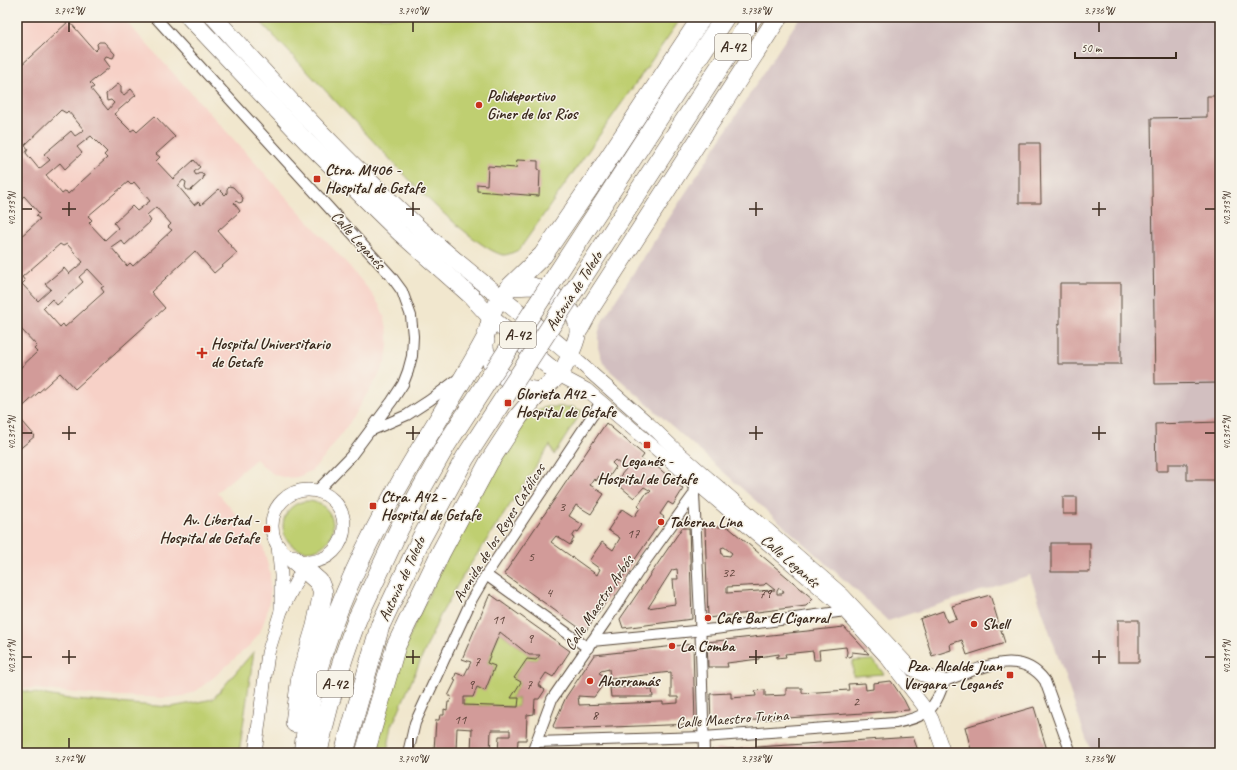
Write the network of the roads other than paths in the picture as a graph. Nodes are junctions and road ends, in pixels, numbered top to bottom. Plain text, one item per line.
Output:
1 (156, 17) edge
2 (214, 17) edge
3 (702, 17) edge
4 (725, 17) edge
5 (753, 17) edge
6 (778, 17) edge
7 (190, 19) edge
8 (505, 292) junction
9 (491, 318) junction
10 (579, 329) junction
11 (485, 340) junction
12 (571, 355) junction
13 (559, 375) junction
14 (464, 376) junction
15 (540, 391) junction
16 (601, 401) junction
17 (369, 431) junction
18 (688, 476) junction
19 (317, 491) junction
20 (694, 494) junction
21 (278, 546) junction
22 (300, 563) junction
23 (486, 575) junction
24 (280, 611) junction
25 (845, 611) junction
26 (701, 630) junction
27 (590, 645) junction
28 (944, 681) junction
29 (928, 712) junction
30 (703, 737) junction
31 (536, 742) junction
32 (255, 753) edge
33 (293, 753) edge
34 (303, 753) edge
35 (318, 753) edge
36 (344, 753) edge
37 (365, 753) edge
38 (408, 753) edge
39 (532, 753) edge
40 (704, 753) edge
41 (944, 753) edge
42 (1072, 753) edge

1 - 17 street, Calle Leganés
2 - 8 highway, Calle Leganés
3 - 8 highway
4 - 35 highway, Autovía de Toledo / A-42, bridge
5 - 36 highway, Autovía de Toledo / A-42, bridge
6 - 10 highway
7 - 9 highway, Calle Leganés
8 - 9 highway
8 - 10 highway
8 - 12 highway, Calle Leganés
9 - 11 highway
9 - 13 highway, Calle Leganés
10 - 12 highway
11 - 14 highway
11 - 15 highway
12 - 13 highway
12 - 28 street, Calle Leganés
13 - 15 highway
13 - 16 street, Calle Leganés
14 - 17 street
14 - 34 highway
15 - 37 highway
16 - 18 street, Calle Leganés
16 - 23 street, Avenida de los Reyes Católicos
17 - 19 street, Calle Leganés
18 - 20 street
18 - 25 street, Calle Leganés
19 - 21 street
19 - 22 street
20 - 26 street
20 - 27 street, Calle Maestro Arbós
21 - 22 street
21 - 24 street
22 - 24 street
22 - 33 highway
23 - 27 street
23 - 38 street, Avenida de los Reyes Católicos
24 - 32 street
25 - 26 street
25 - 29 street, Calle Leganés
26 - 27 street
26 - 30 street
27 - 31 street, Calle Maestro Arbós
28 - 29 street
28 - 42 street
29 - 30 street, Calle Maestro Turina
29 - 41 street, Calle Leganés
30 - 31 street, Calle Maestro Turina
30 - 40 street
31 - 39 street, Calle Maestro Arbós

